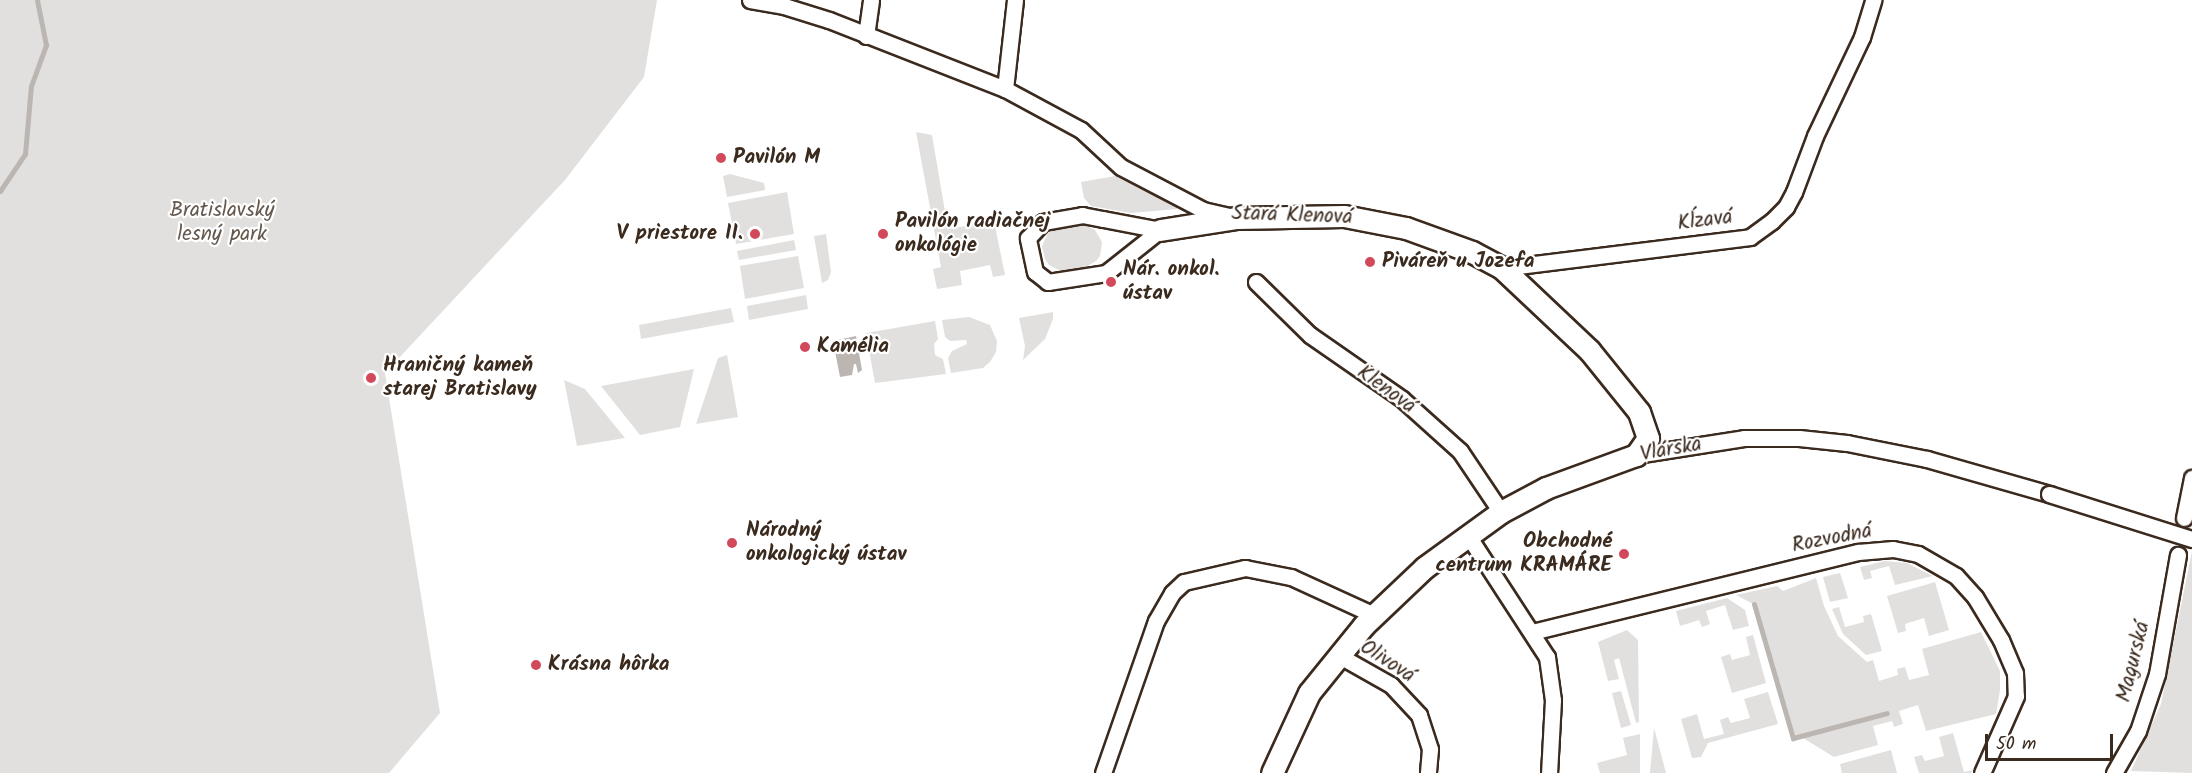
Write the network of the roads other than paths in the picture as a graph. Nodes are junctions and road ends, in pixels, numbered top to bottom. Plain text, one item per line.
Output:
1 (750, 0) edge
2 (871, 0) edge
3 (1015, 0) edge
4 (1873, 0) edge
5 (785, 3) edge
6 (866, 36) junction
7 (1005, 89) junction
8 (1237, 218) junction
9 (1160, 230) junction
10 (1502, 268) junction
11 (1256, 282) dead end
12 (1636, 455) junction
13 (2192, 478) edge
14 (1501, 512) junction
15 (2184, 518) dead end
16 (1467, 534) junction
17 (2192, 539) edge
18 (2178, 555) dead end
19 (1374, 615) junction
20 (1532, 632) junction
21 (1338, 656) junction
22 (1103, 773) edge
23 (1272, 773) edge
24 (1428, 773) edge
25 (1549, 773) edge
26 (1982, 773) edge
27 (2114, 773) edge

1 - 5 street, Stará Klenová
2 - 6 street
3 - 7 street
4 - 10 street, Kĺzavá
5 - 6 street, Stará Klenová
6 - 7 street, Stará Klenová
7 - 8 street, Stará Klenová
8 - 9 street
8 - 10 street, Stará Klenová
9 - 9 street
10 - 12 street, Stará Klenová
11 - 14 street, Klenová
12 - 14 street, Vlárska
12 - 17 street, Vlárska, bridge
13 - 15 street
14 - 16 street, Vlárska
16 - 19 street, Vlárska
16 - 20 street
18 - 27 street, Magurská
19 - 21 street, Vlárska
19 - 22 street
20 - 25 street
20 - 26 street, Rozvodná
21 - 23 street, Vlárska
21 - 24 street, Olivová

